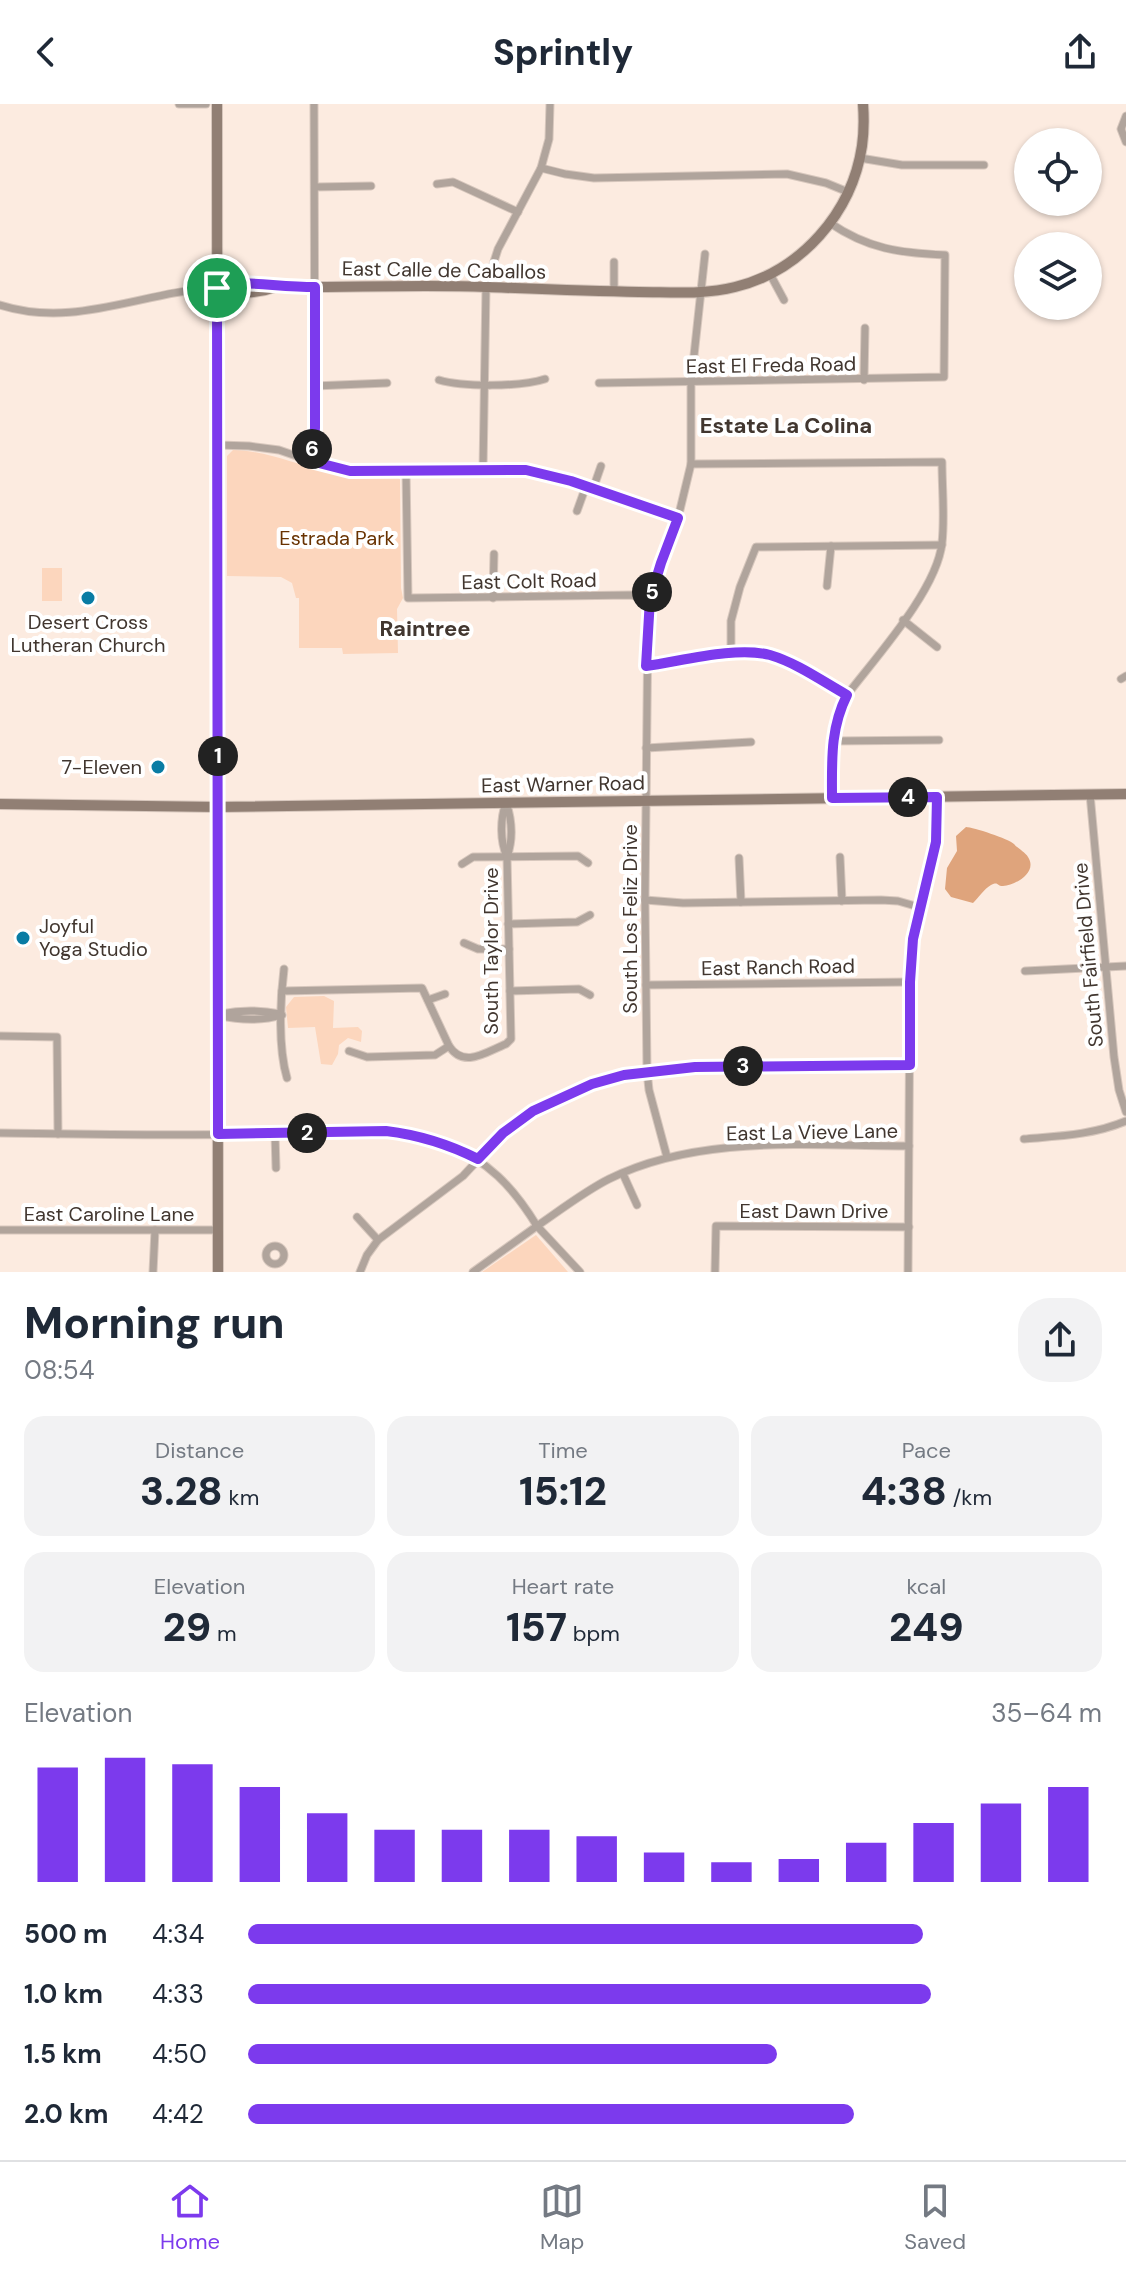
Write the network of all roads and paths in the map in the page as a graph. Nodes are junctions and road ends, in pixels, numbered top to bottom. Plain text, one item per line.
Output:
1 (179, 104) edge
2 (206, 104) edge
3 (217, 104) edge
4 (314, 104) edge
5 (550, 104) edge
6 (863, 104) edge
7 (1126, 116) edge
8 (1126, 142) edge
9 (860, 158) junction
10 (984, 165) dead end
11 (541, 168) junction
12 (437, 184) dead end
13 (371, 186) dead end
14 (315, 187) junction
15 (848, 192) junction
16 (518, 212) junction
17 (830, 223) junction
18 (705, 254) dead end
19 (614, 262) dead end
20 (770, 274) junction
21 (315, 287) junction
22 (486, 287) junction
23 (217, 288) junction
24 (614, 291) junction
25 (700, 292) junction
26 (784, 300) dead end
27 (0, 305) edge
28 (865, 328) dead end
29 (545, 379) dead end
30 (439, 380) dead end
31 (864, 380) junction
32 (387, 383) dead end
33 (484, 383) junction
34 (599, 383) dead end
35 (691, 383) junction
36 (314, 386) junction
37 (218, 445) junction
38 (311, 461) junction
39 (691, 464) junction
40 (601, 466) dead end
41 (483, 470) junction
42 (406, 471) junction
43 (590, 487) junction
44 (577, 511) dead end
45 (678, 518) junction
46 (942, 545) junction
47 (831, 546) junction
48 (494, 554) dead end
49 (827, 586) dead end
50 (493, 598) junction
51 (650, 599) junction
52 (903, 620) junction
53 (937, 647) dead end
54 (731, 654) junction
55 (646, 666) junction
56 (847, 695) junction
57 (939, 740) dead end
58 (832, 741) junction
59 (751, 742) dead end
60 (646, 748) junction
61 (1090, 794) junction
62 (1126, 794) edge
63 (937, 797) junction
64 (832, 798) junction
65 (646, 801) junction
66 (506, 802) junction
67 (0, 804) edge
68 (218, 807) junction
69 (507, 857) junction
70 (840, 857) dead end
71 (739, 858) dead end
72 (588, 863) dead end
73 (462, 864) dead end
74 (645, 900) junction
75 (842, 901) junction
76 (741, 902) junction
77 (919, 907) junction
78 (590, 915) dead end
79 (508, 924) junction
80 (464, 943) dead end
81 (509, 949) junction
82 (1126, 966) edge
83 (1106, 967) junction
84 (284, 969) dead end
85 (1025, 971) dead end
86 (910, 982) junction
87 (646, 985) junction
88 (282, 991) junction
89 (510, 991) junction
90 (445, 994) dead end
91 (590, 995) dead end
92 (428, 1000) junction
93 (218, 1015) junction
94 (282, 1015) junction
95 (0, 1036) edge
96 (449, 1046) junction
97 (349, 1051) dead end
98 (910, 1065) junction
99 (647, 1071) junction
100 (287, 1078) dead end
101 (1126, 1112) edge
102 (1126, 1121) edge
103 (0, 1133) edge
104 (58, 1134) junction
105 (218, 1134) junction
106 (275, 1134) junction
107 (1024, 1139) dead end
108 (909, 1146) junction
109 (667, 1157) junction
110 (478, 1159) junction
111 (276, 1168) dead end
112 (623, 1174) junction
113 (637, 1205) dead end
114 (357, 1217) dead end
115 (537, 1226) junction
116 (909, 1227) junction
117 (0, 1230) edge
118 (155, 1230) junction
119 (217, 1230) junction
120 (378, 1240) junction
121 (153, 1272) edge
122 (218, 1272) edge
123 (360, 1272) edge
124 (473, 1272) edge
125 (580, 1272) edge
126 (715, 1272) edge
127 (908, 1272) edge

1 - 2 street
3 - 23 main road
4 - 14 street
5 - 11 street
6 - 9 main road, East Calle de Caballos
7 - 8 street
9 - 10 street
9 - 15 main road, East Calle de Caballos
11 - 15 street
11 - 16 street
12 - 16 street
13 - 14 street
14 - 21 street
15 - 17 main road, East Calle de Caballos
16 - 22 street
17 - 20 main road, East Calle de Caballos
17 - 31 street, East El Freda Road
18 - 25 street, South Los Feliz Drive
19 - 24 street
20 - 25 main road, East Calle de Caballos
20 - 26 street
21 - 22 main road, East Calle de Caballos
21 - 23 main road, East Calle de Caballos
21 - 36 street
22 - 24 main road, East Calle de Caballos
22 - 33 street
23 - 27 street
23 - 37 main road
24 - 25 main road, East Calle de Caballos
25 - 35 street, South Los Feliz Drive
28 - 31 street
29 - 33 street
30 - 33 street
31 - 35 street, East El Freda Road
32 - 36 street
33 - 41 street
34 - 35 street, East El Freda Road
35 - 39 street, South Los Feliz Drive
36 - 38 street
37 - 38 street
37 - 68 main road
38 - 42 street
39 - 45 street, South Los Feliz Drive
39 - 46 street
40 - 43 street
41 - 42 street
41 - 43 street
42 - 50 street, East Colt Road
43 - 44 street
43 - 45 street
45 - 51 street, South Los Feliz Drive
46 - 47 street
46 - 52 street
47 - 49 street
47 - 54 street
48 - 50 street
50 - 51 street, East Colt Road
51 - 55 street, South Los Feliz Drive
52 - 53 street
52 - 56 street
54 - 55 street
54 - 56 street
55 - 60 street, South Los Feliz Drive
56 - 58 street
57 - 58 street
58 - 64 street
59 - 60 street
60 - 65 street, South Los Feliz Drive
61 - 62 main road, East Warner Road
61 - 63 main road, East Warner Road
61 - 83 street, South Fairfield Drive
63 - 64 main road, East Warner Road
63 - 77 street
64 - 65 main road, East Warner Road
65 - 66 main road, East Warner Road
65 - 74 street, South Los Feliz Drive
66 - 68 main road, East Warner Road
66 - 69 street, South Taylor Drive
67 - 68 main road, East Warner Road
68 - 93 main road
69 - 72 street
69 - 73 street
69 - 79 street, South Taylor Drive
70 - 75 street
71 - 76 street
74 - 76 street
74 - 87 street, South Los Feliz Drive
75 - 76 street
75 - 77 street
77 - 86 street
78 - 79 street
79 - 81 street, South Taylor Drive
80 - 81 street
81 - 89 street, South Taylor Drive
82 - 83 street
83 - 85 street
83 - 101 street, South Fairfield Drive
84 - 88 street
86 - 87 street, East Ranch Road
86 - 98 street
87 - 99 street, South Los Feliz Drive
88 - 92 street
88 - 94 street
89 - 91 street
89 - 96 street, South Taylor Drive
90 - 92 street
92 - 96 street
93 - 94 street
93 - 105 main road
94 - 100 street
95 - 104 street
96 - 97 street
98 - 99 street
98 - 108 street
99 - 109 street, South Los Feliz Drive
99 - 110 street
102 - 107 street
103 - 104 street
104 - 105 street
105 - 106 street
105 - 119 main road
106 - 110 street
106 - 111 street
108 - 109 street, East La Vieve Lane
108 - 116 street
109 - 112 street, East La Vieve Lane
110 - 115 street
110 - 120 street
112 - 113 street
112 - 115 street, East La Vieve Lane
114 - 120 street
115 - 124 street
115 - 125 street
116 - 126 street, East Dawn Drive
116 - 127 street
117 - 118 street, East Caroline Lane
118 - 119 street, East Caroline Lane
118 - 121 street
119 - 122 main road
120 - 123 street

